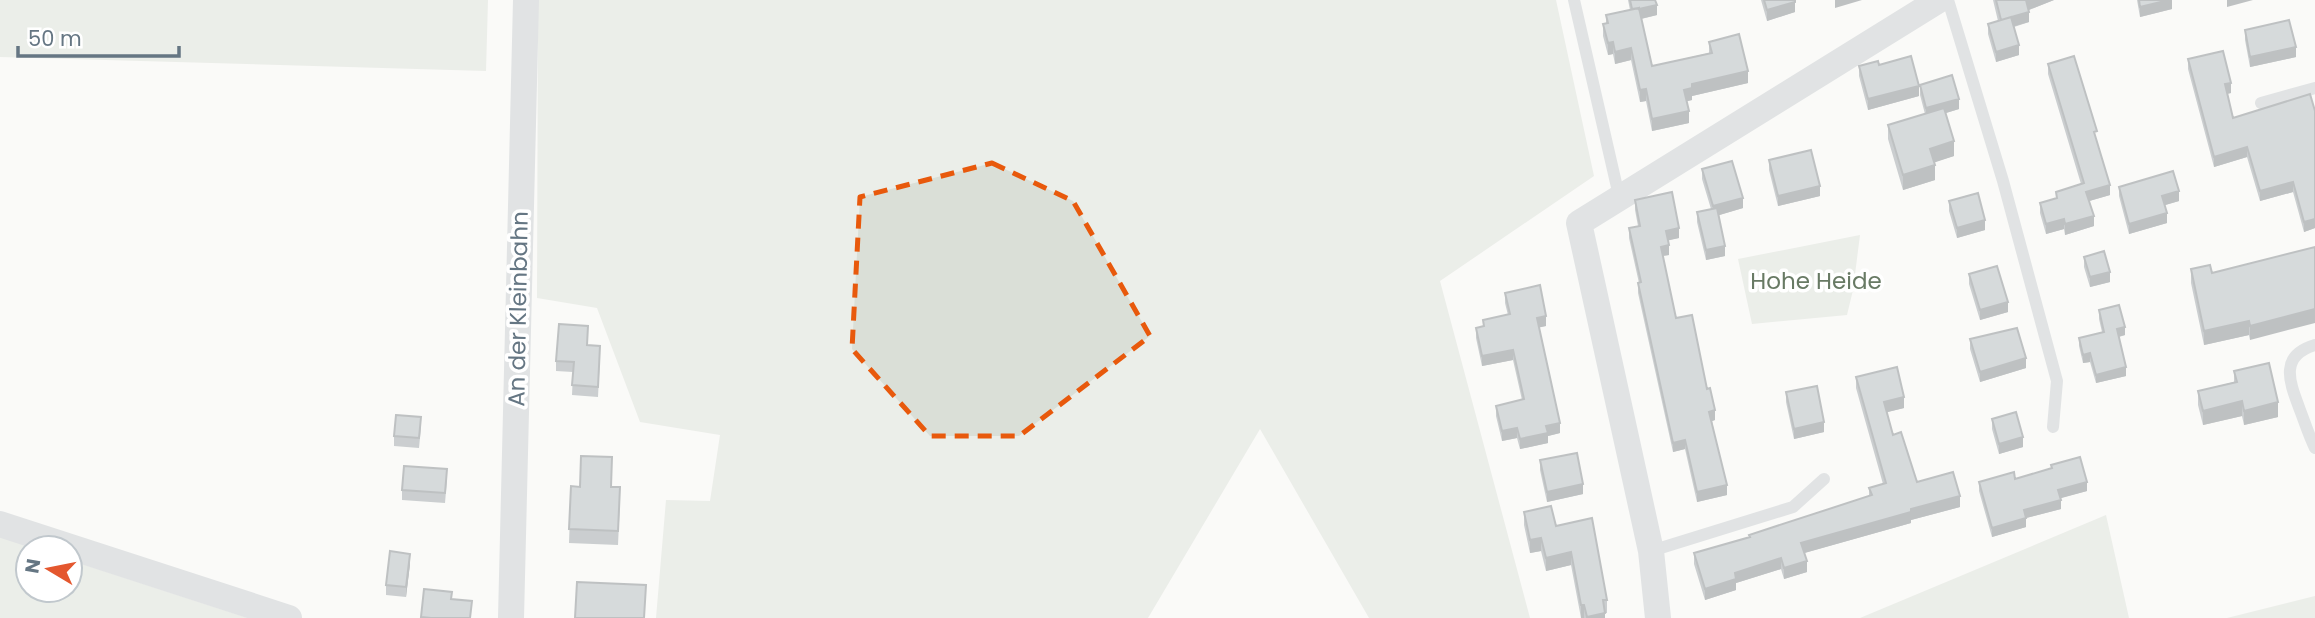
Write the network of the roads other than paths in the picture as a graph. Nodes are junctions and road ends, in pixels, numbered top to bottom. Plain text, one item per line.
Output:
1 (526, 0) edge
2 (1574, 0) edge
3 (1939, 0) edge
4 (1948, 0) edge
5 (2315, 88) edge
6 (2261, 103) dead end
7 (1619, 197) junction
8 (2315, 345) edge
9 (2053, 427) dead end
10 (2315, 448) edge
11 (1824, 479) dead end
12 (0, 524) edge
13 (1651, 551) junction
14 (289, 618) edge
15 (511, 618) edge
16 (1658, 618) edge

1 - 15 street, An der Kleinbahn
2 - 7 lane
3 - 7 street
4 - 9 lane
5 - 6 lane
7 - 13 street
8 - 10 lane
11 - 13 lane
12 - 14 street
13 - 16 street

